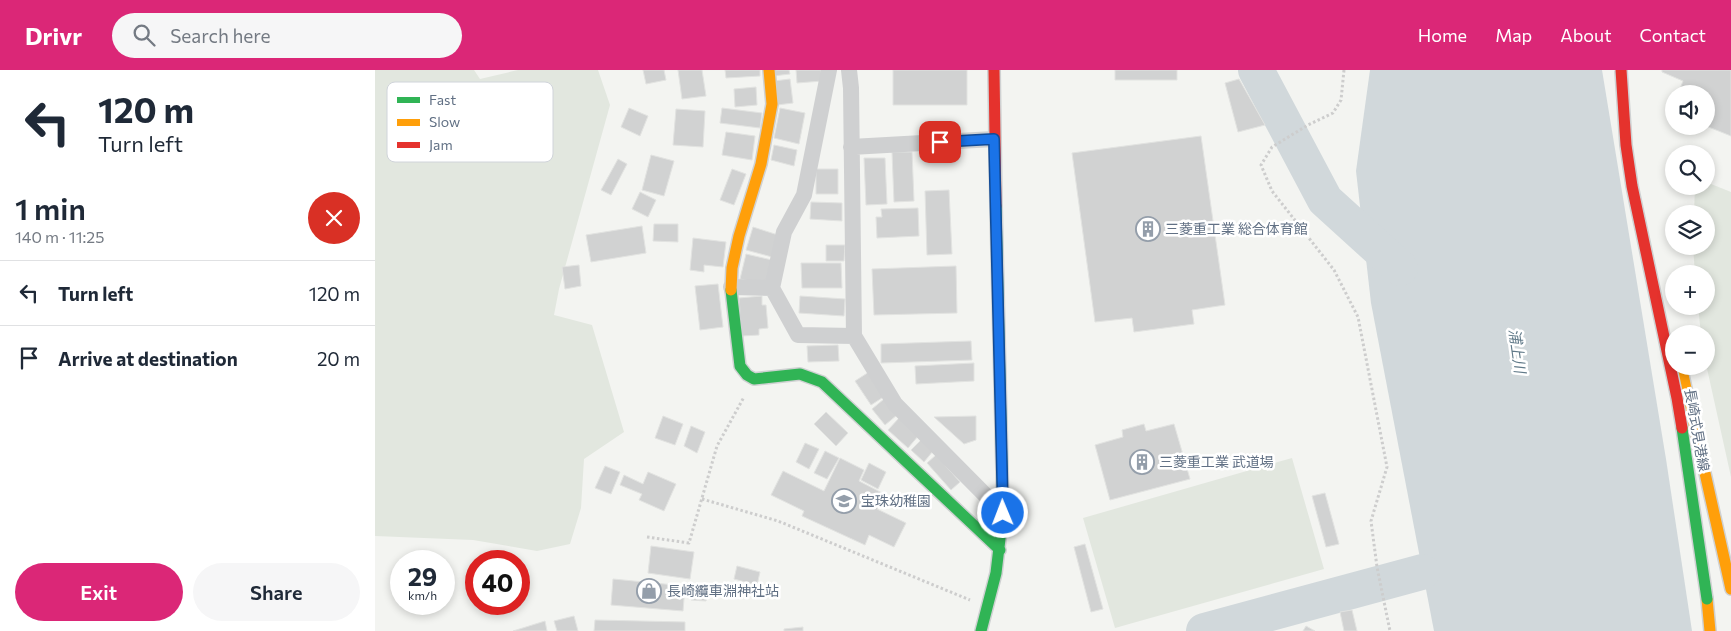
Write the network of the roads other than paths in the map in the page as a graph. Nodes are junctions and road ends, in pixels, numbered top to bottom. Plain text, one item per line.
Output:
1 (769, 70) edge
2 (829, 70) edge
3 (849, 70) edge
4 (855, 70) edge
5 (994, 70) edge
6 (1612, 70) edge
7 (1621, 70) edge
8 (851, 88) junction
9 (994, 139) junction
10 (851, 147) junction
11 (731, 287) junction
12 (772, 288) junction
13 (1670, 325) edge
14 (854, 336) junction
15 (1683, 375) edge
16 (1003, 513) junction
17 (1000, 550) junction
18 (1731, 589) edge
19 (981, 631) edge
20 (1710, 631) edge

1 - 11 street
2 - 12 street
3 - 8 street
4 - 8 street
5 - 9 street
6 - 13 street, bridge
7 - 20 street, 長崎式見港線, bridge
8 - 10 street
9 - 10 street
9 - 16 street
10 - 14 street
11 - 12 street
11 - 17 street
12 - 14 street
14 - 16 street
15 - 18 street, 長崎式見港線
16 - 17 street
17 - 19 street

